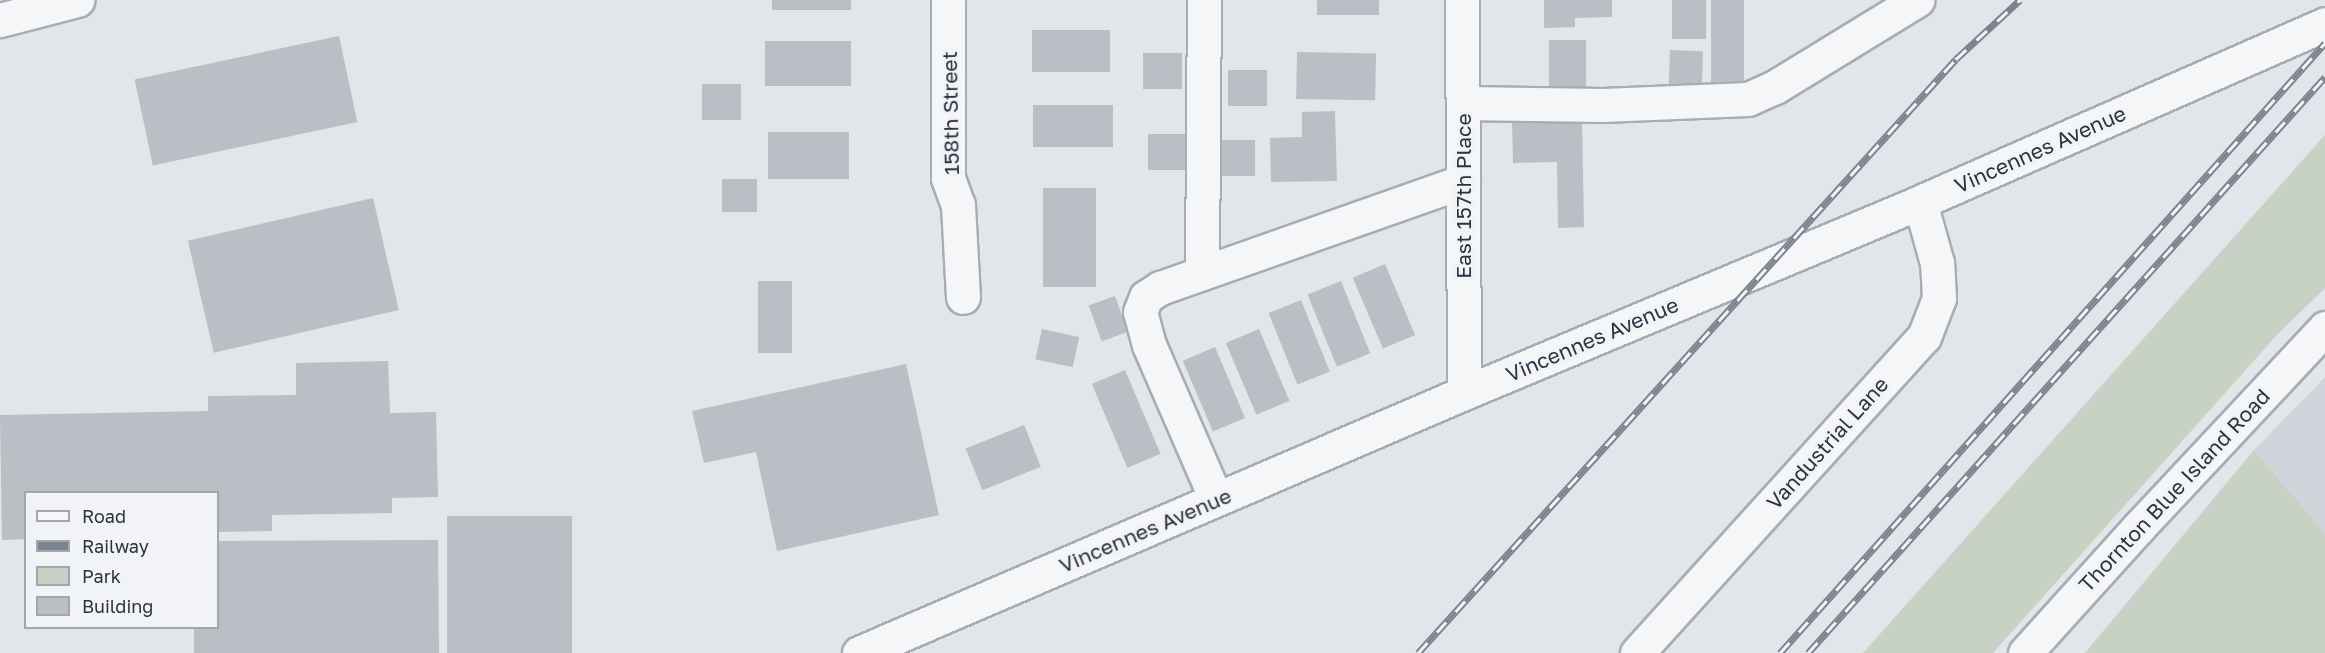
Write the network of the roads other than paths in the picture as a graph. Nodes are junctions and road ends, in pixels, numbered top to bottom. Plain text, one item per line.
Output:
1 (77, 0) edge
2 (948, 0) edge
3 (1204, 0) edge
4 (1462, 0) edge
5 (1917, 0) edge
6 (0, 20) edge
7 (2325, 24) edge
8 (1463, 103) junction
9 (1463, 181) junction
10 (1920, 202) junction
11 (1202, 273) junction
12 (963, 297) dead end
13 (2325, 328) edge
14 (1464, 393) junction
15 (1216, 499) junction
16 (860, 653) edge
17 (1637, 653) edge
18 (2025, 653) edge

1 - 6 street
2 - 12 street, 158th Street
3 - 11 street
4 - 8 street, East 157th Place
5 - 8 street
7 - 10 street, Vincennes Avenue
8 - 9 street, East 157th Place
9 - 11 street
9 - 14 street, East 157th Place
10 - 14 street, Vincennes Avenue
10 - 17 street, Vandustrial Lane
11 - 15 street
13 - 18 street, Thornton Blue Island Road
14 - 15 street, Vincennes Avenue
15 - 16 street, Vincennes Avenue

